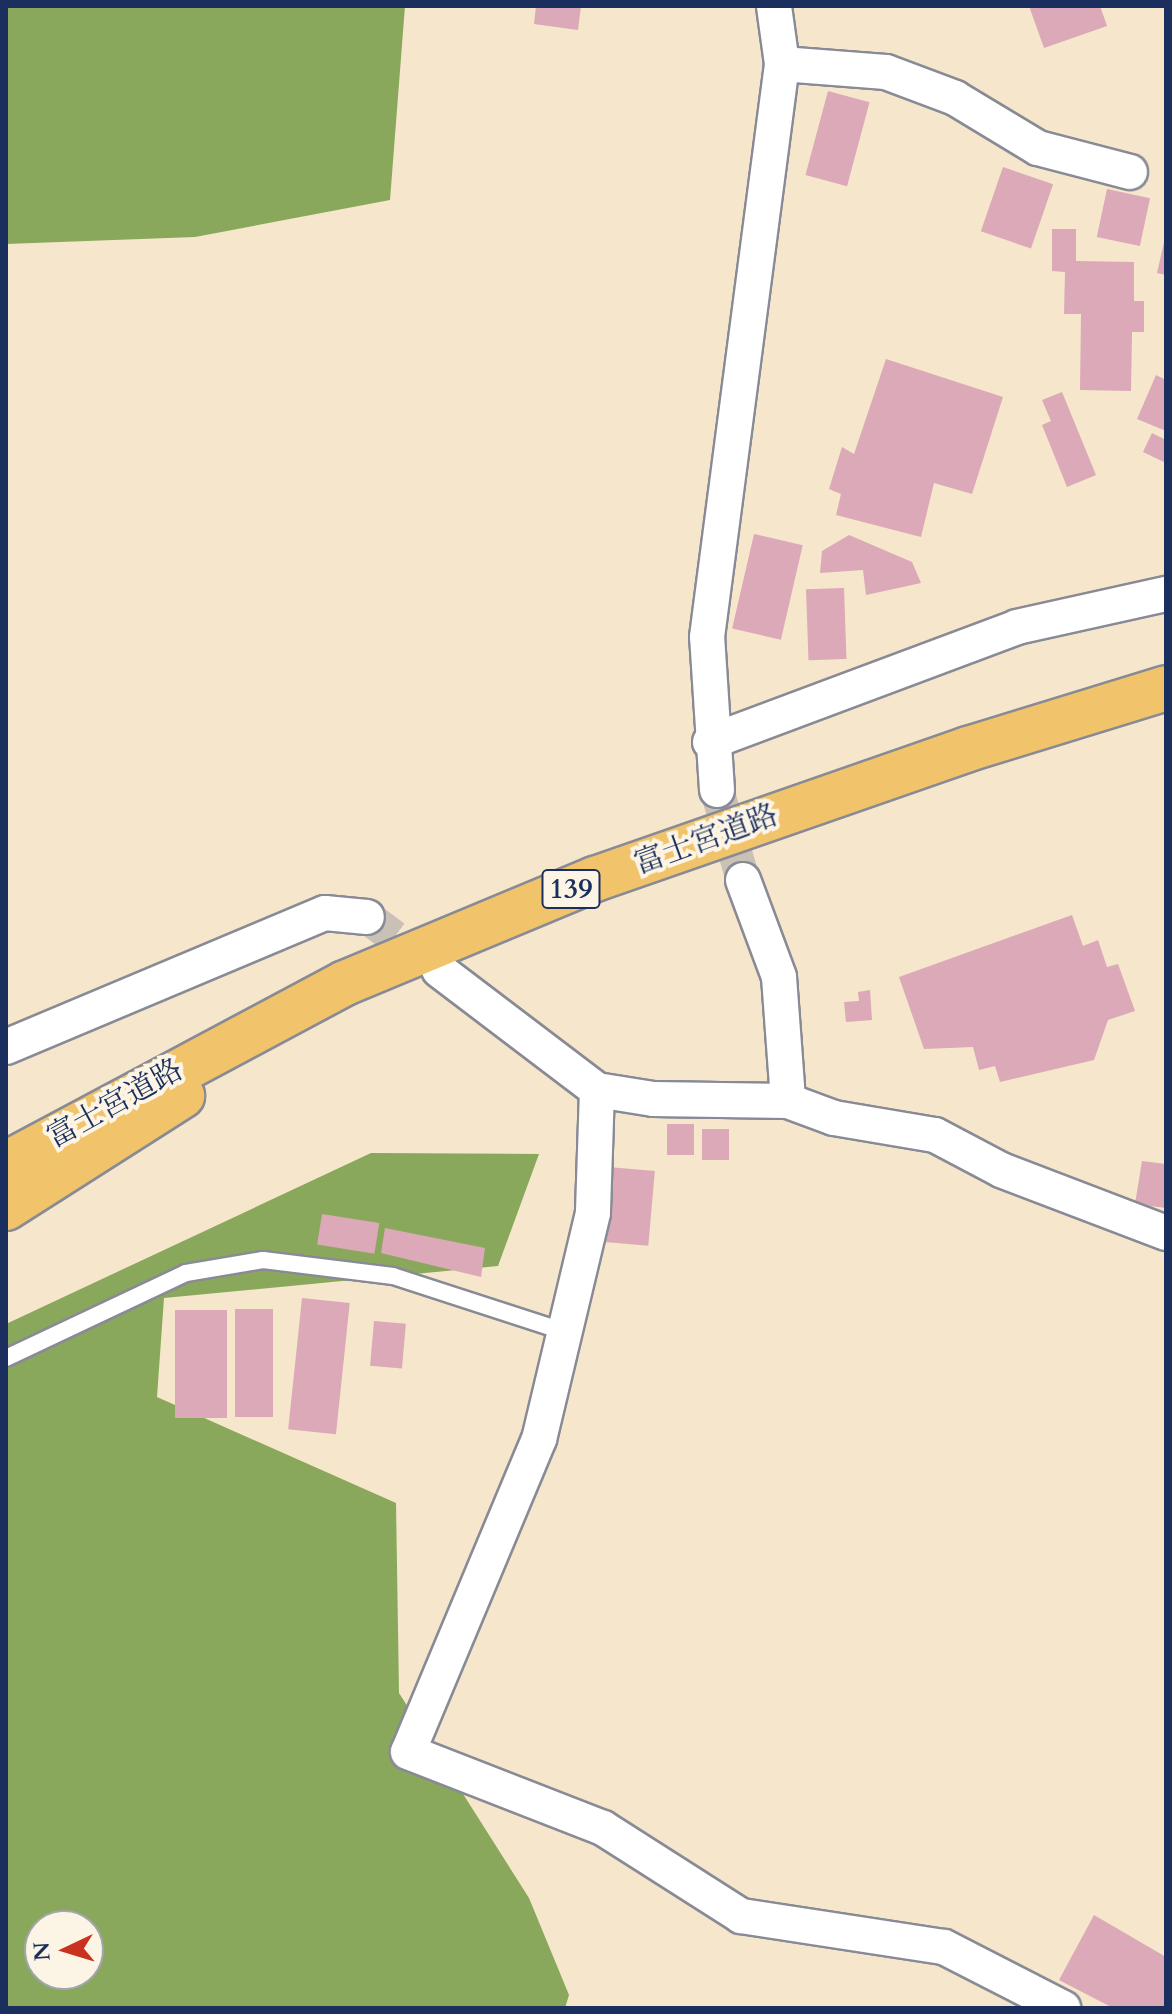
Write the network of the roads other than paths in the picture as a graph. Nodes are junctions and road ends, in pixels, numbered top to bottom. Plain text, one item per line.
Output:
1 (774, 6) edge
2 (782, 64) junction
3 (1130, 172) dead end
4 (1166, 594) edge
5 (1166, 688) edge
6 (710, 742) junction
7 (717, 790) tunnel mouth
8 (743, 880) tunnel mouth
9 (367, 917) tunnel mouth
10 (439, 970) tunnel mouth
11 (345, 983) junction
12 (6, 1047) edge
13 (597, 1090) junction
14 (788, 1101) junction
15 (6, 1164) edge
16 (6, 1208) edge
17 (1166, 1233) edge
18 (565, 1332) junction
19 (6, 1358) edge
20 (1063, 2008) edge

1 - 2 street
2 - 3 street
2 - 6 street
4 - 6 street
5 - 11 highway, 富士宮道路 / 139
6 - 7 street
8 - 14 street
9 - 12 street
10 - 13 street
11 - 15 highway, 富士宮道路 / 139
11 - 16 highway
13 - 14 street
13 - 18 street
14 - 17 street
18 - 19 lane
18 - 20 street

